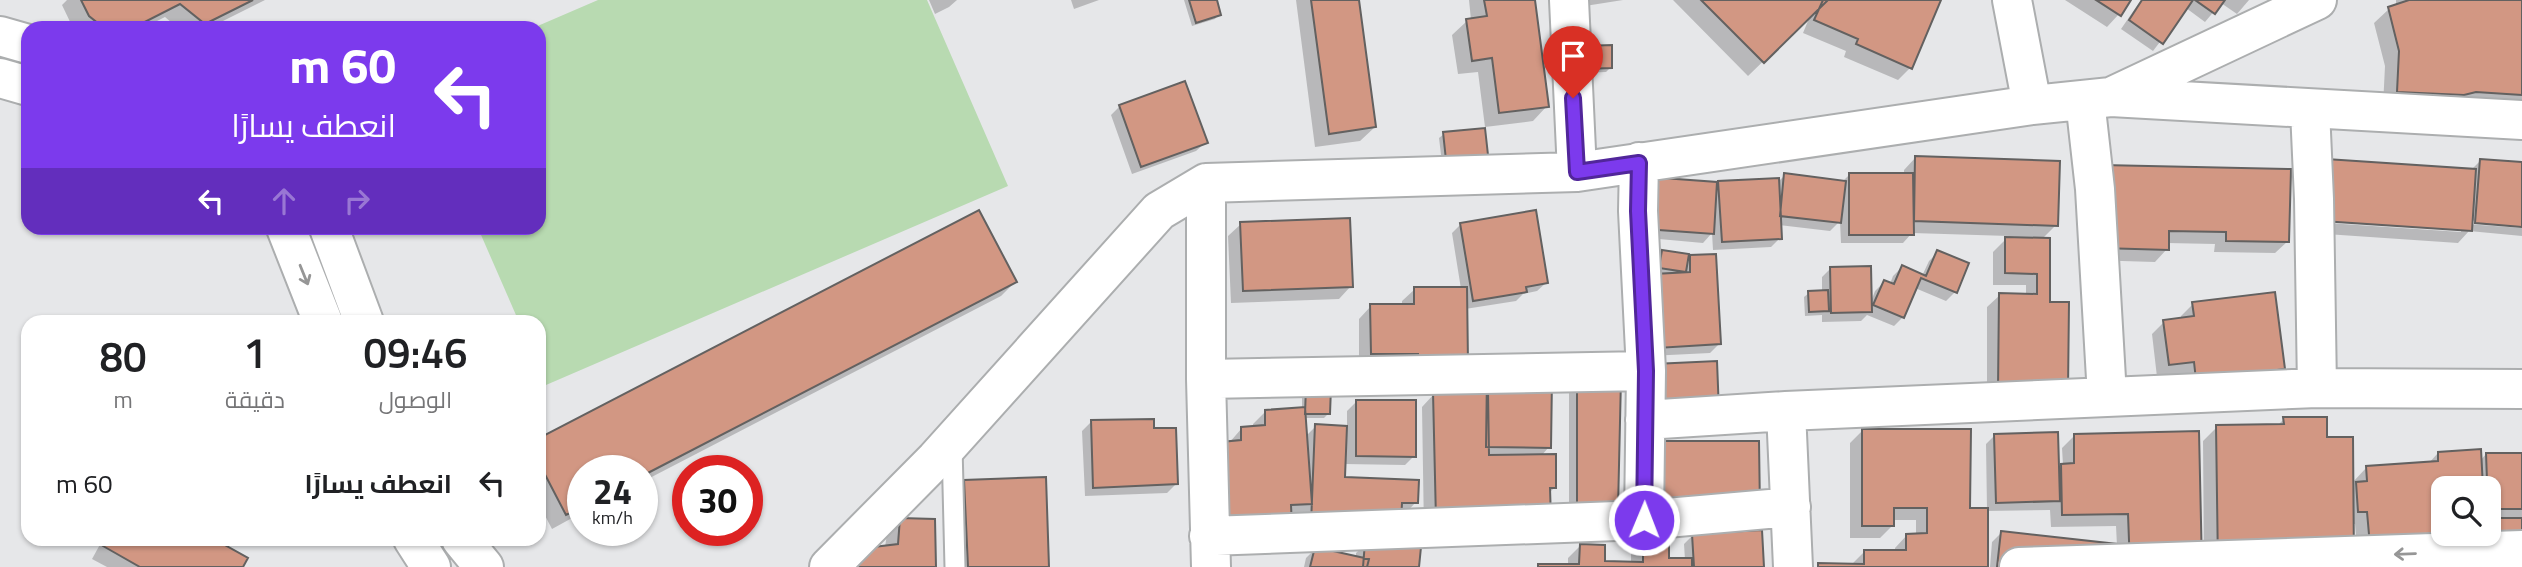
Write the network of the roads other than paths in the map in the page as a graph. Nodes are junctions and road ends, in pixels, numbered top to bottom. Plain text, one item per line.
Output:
1 (1569, 0) edge
2 (2012, 0) edge
3 (2316, 0) edge
4 (0, 36) edge
5 (21, 42) edge
6 (0, 78) edge
7 (21, 84) edge
8 (2098, 99) junction
9 (2032, 105) junction
10 (2310, 110) junction
11 (2522, 120) edge
12 (1639, 163) junction
13 (1577, 172) junction
14 (1206, 183) junction
15 (289, 235) edge
16 (332, 235) edge
17 (320, 315) edge
18 (361, 315) edge
19 (1646, 371) junction
20 (1206, 379) junction
21 (2317, 388) junction
22 (2522, 389) edge
23 (2107, 396) junction
24 (1786, 411) junction
25 (1645, 420) junction
26 (952, 441) junction
27 (1791, 507) junction
28 (1644, 520) junction
29 (418, 546) edge
30 (467, 546) edge
31 (2522, 550) edge
32 (1210, 551) edge
33 (431, 567) edge
34 (484, 567) edge
35 (829, 567) edge
36 (955, 567) edge
37 (1793, 567) edge
38 (2019, 567) edge

1 - 13 street
2 - 9 street
3 - 8 street
4 - 5 street
6 - 7 street
8 - 9 street
8 - 10 street
8 - 23 street
9 - 12 street
10 - 11 street
10 - 21 street
12 - 13 street
12 - 19 street
13 - 14 street
14 - 20 street
14 - 26 street
15 -> 17 street
16 - 18 street
19 - 20 street
19 - 25 street
20 - 32 street
21 - 22 street
21 - 23 street
23 - 24 street
24 - 25 street
24 - 27 street
25 - 28 street
26 - 35 street
26 - 36 lane
27 - 28 street
27 - 37 street
28 - 32 street
29 - 33 street
30 - 34 street
31 -> 38 street

